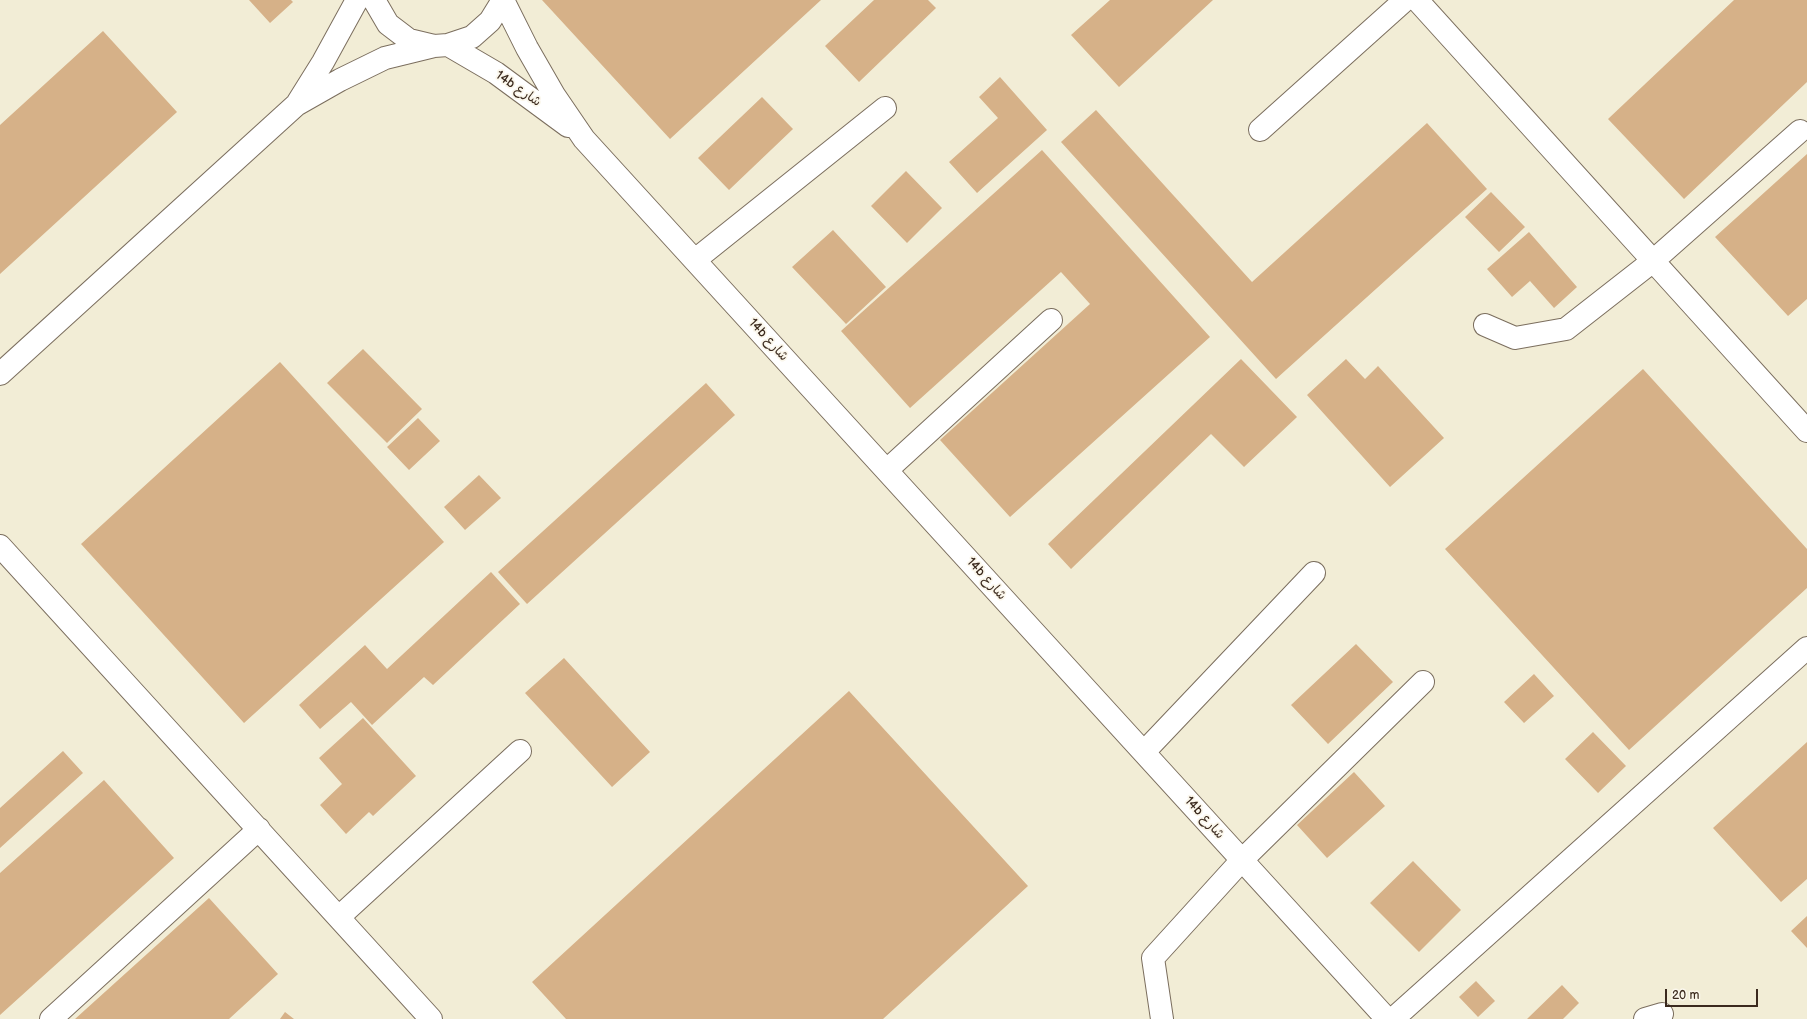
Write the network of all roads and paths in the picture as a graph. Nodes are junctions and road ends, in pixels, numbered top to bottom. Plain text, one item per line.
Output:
1 (357, 0) edge
2 (374, 0) edge
3 (503, 0) edge
4 (1405, 0) edge
5 (1417, 0) edge
6 (441, 46) junction
7 (296, 105) junction
8 (885, 108) dead end
9 (1260, 130) dead end
10 (1800, 131) dead end
11 (584, 139) junction
12 (695, 260) junction
13 (1653, 261) junction
14 (1051, 320) dead end
15 (1485, 325) dead end
16 (0, 374) edge
17 (1807, 431) edge
18 (887, 470) junction
19 (0, 546) edge
20 (1314, 573) dead end
21 (1807, 648) edge
22 (1423, 682) dead end
23 (520, 751) dead end
24 (1144, 752) junction
25 (259, 829) junction
26 (1242, 860) junction
27 (340, 917) junction
28 (51, 1019) edge
29 (431, 1019) edge
30 (1162, 1019) edge
31 (1388, 1019) edge
32 (1393, 1019) edge

1 - 7 street
2 - 6 street, 14b شارع
3 - 6 street
3 - 11 street, 14b شارع
4 - 9 street
5 - 13 street
6 - 7 street
6 - 11 street, 14b شارع
7 - 16 street
8 - 12 street
10 - 13 street
11 - 12 street, 14b شارع
12 - 18 street, 14b شارع
13 - 15 street
13 - 17 street
14 - 18 street
18 - 24 street, 14b شارع
19 - 25 street
20 - 24 street
21 - 32 street
22 - 26 street
23 - 27 street
24 - 26 street, 14b شارع
25 - 27 street
25 - 28 street
26 - 30 street
26 - 31 street, 14b شارع
27 - 29 street

